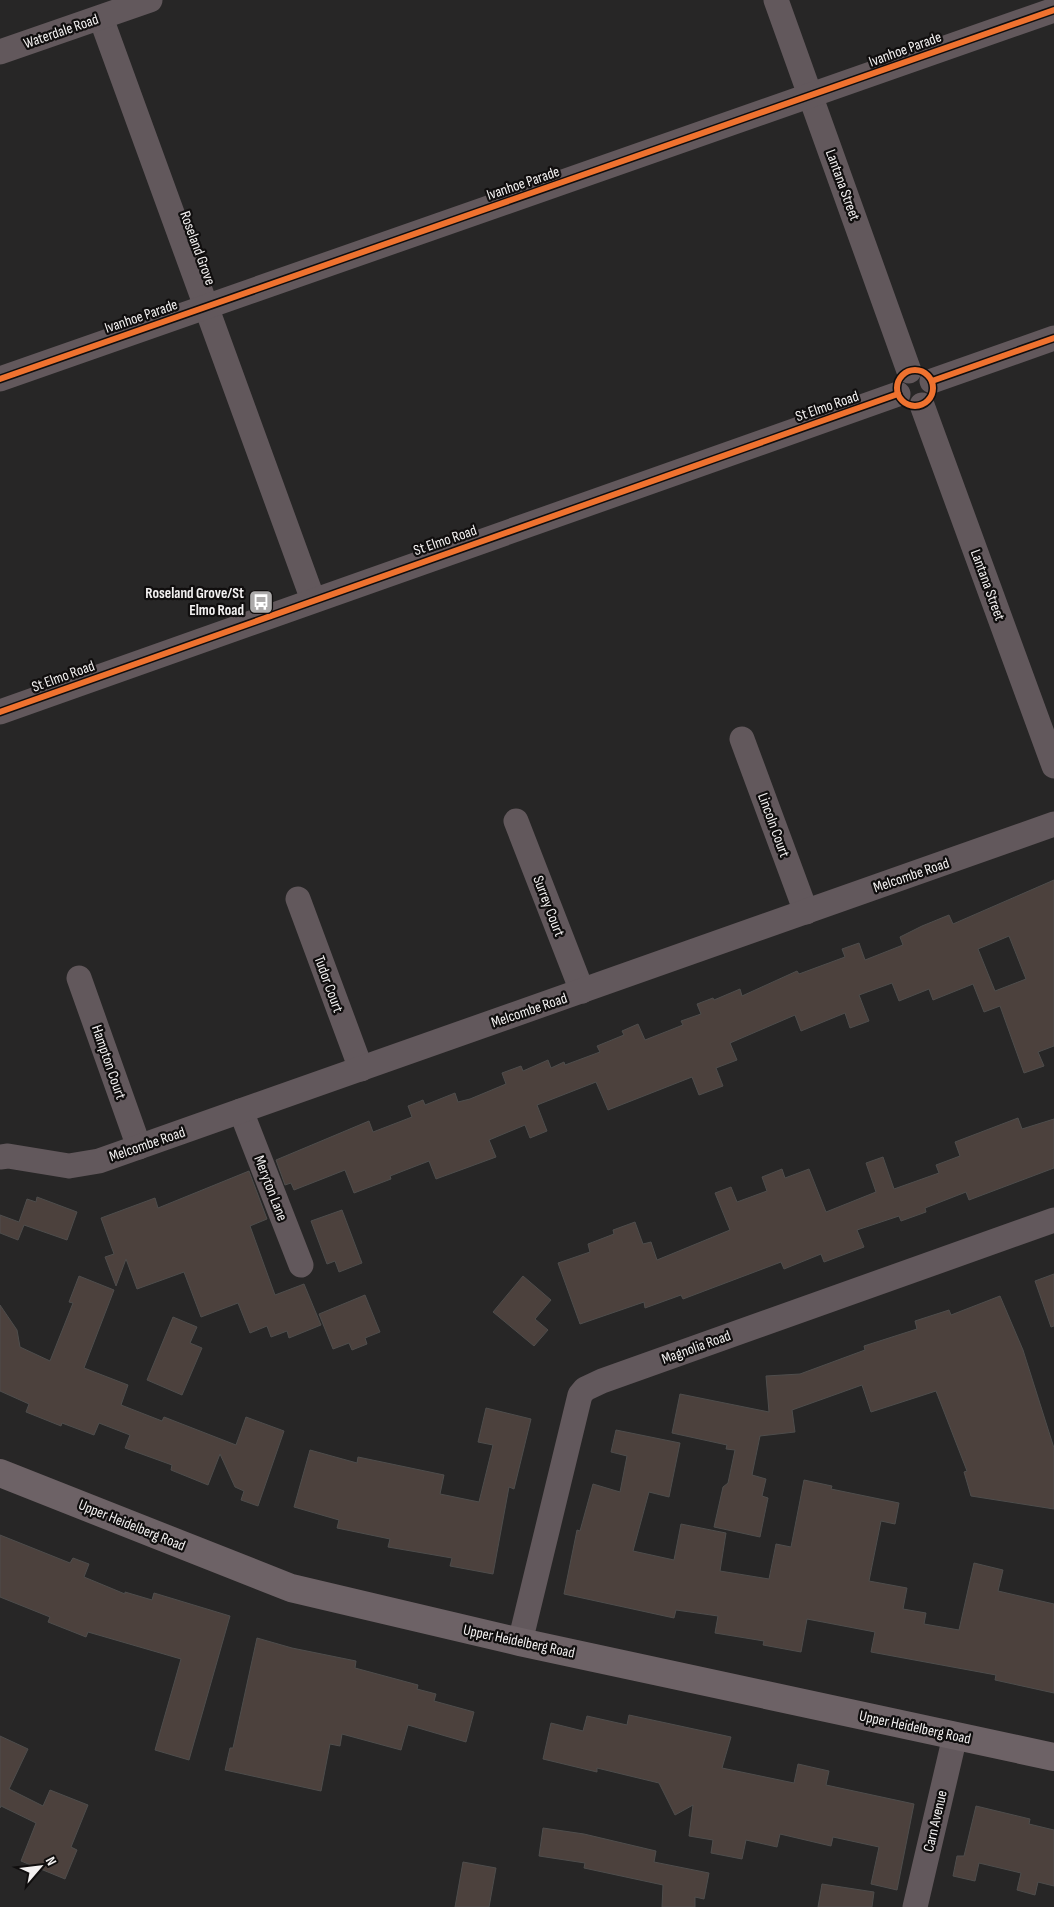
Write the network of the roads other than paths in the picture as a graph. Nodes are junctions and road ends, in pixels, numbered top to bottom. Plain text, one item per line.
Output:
1 (150, 0) edge
2 (776, 0) edge
3 (1054, 10) edge
4 (101, 18) junction
5 (0, 52) edge
6 (811, 96) junction
7 (206, 306) junction
8 (1054, 338) edge
9 (909, 370) junction
10 (0, 379) edge
11 (932, 381) junction
12 (898, 394) junction
13 (922, 405) junction
14 (313, 600) junction
15 (0, 712) edge
16 (742, 739) dead end
17 (1054, 766) edge
18 (516, 821) dead end
19 (1054, 824) edge
20 (298, 899) dead end
21 (806, 912) junction
22 (79, 978) dead end
23 (582, 991) junction
24 (361, 1069) junction
25 (242, 1111) junction
26 (139, 1147) junction
27 (0, 1157) edge
28 (1054, 1220) edge
29 (300, 1265) dead end
30 (0, 1473) edge
31 (520, 1642) junction
32 (955, 1736) junction
33 (1054, 1757) edge
34 (915, 1907) edge

1 - 4 street, Waterdale Road
2 - 6 street, Lantana Street
3 - 6 street, Ivanhoe Parade
4 - 5 street, Waterdale Road
4 - 7 street, Roseland Grove
6 - 7 street, Ivanhoe Parade
6 - 9 street, Lantana Street
7 - 10 street, Ivanhoe Parade
7 - 14 street, Roseland Grove
8 - 11 street
9 - 11 street
9 - 12 street
11 - 13 street
12 - 13 street
12 - 14 street, St Elmo Road
13 - 17 street, Lantana Street
14 - 15 street, St Elmo Road
16 - 21 street, Lincoln Court
18 - 23 street, Surrey Court
19 - 21 street, Melcombe Road
20 - 24 street, Tudor Court
21 - 23 street, Melcombe Road
22 - 26 street, Hampton Court
23 - 24 street, Melcombe Road
24 - 25 street, Melcombe Road
25 - 26 street, Melcombe Road
25 - 29 street, Meryton Lane
26 - 27 street, Melcombe Road
28 - 31 street, Magnolia Road
30 - 31 main road, Upper Heidelberg Road
31 - 32 main road, Upper Heidelberg Road
32 - 33 main road, Upper Heidelberg Road
32 - 34 street, Carn Avenue

